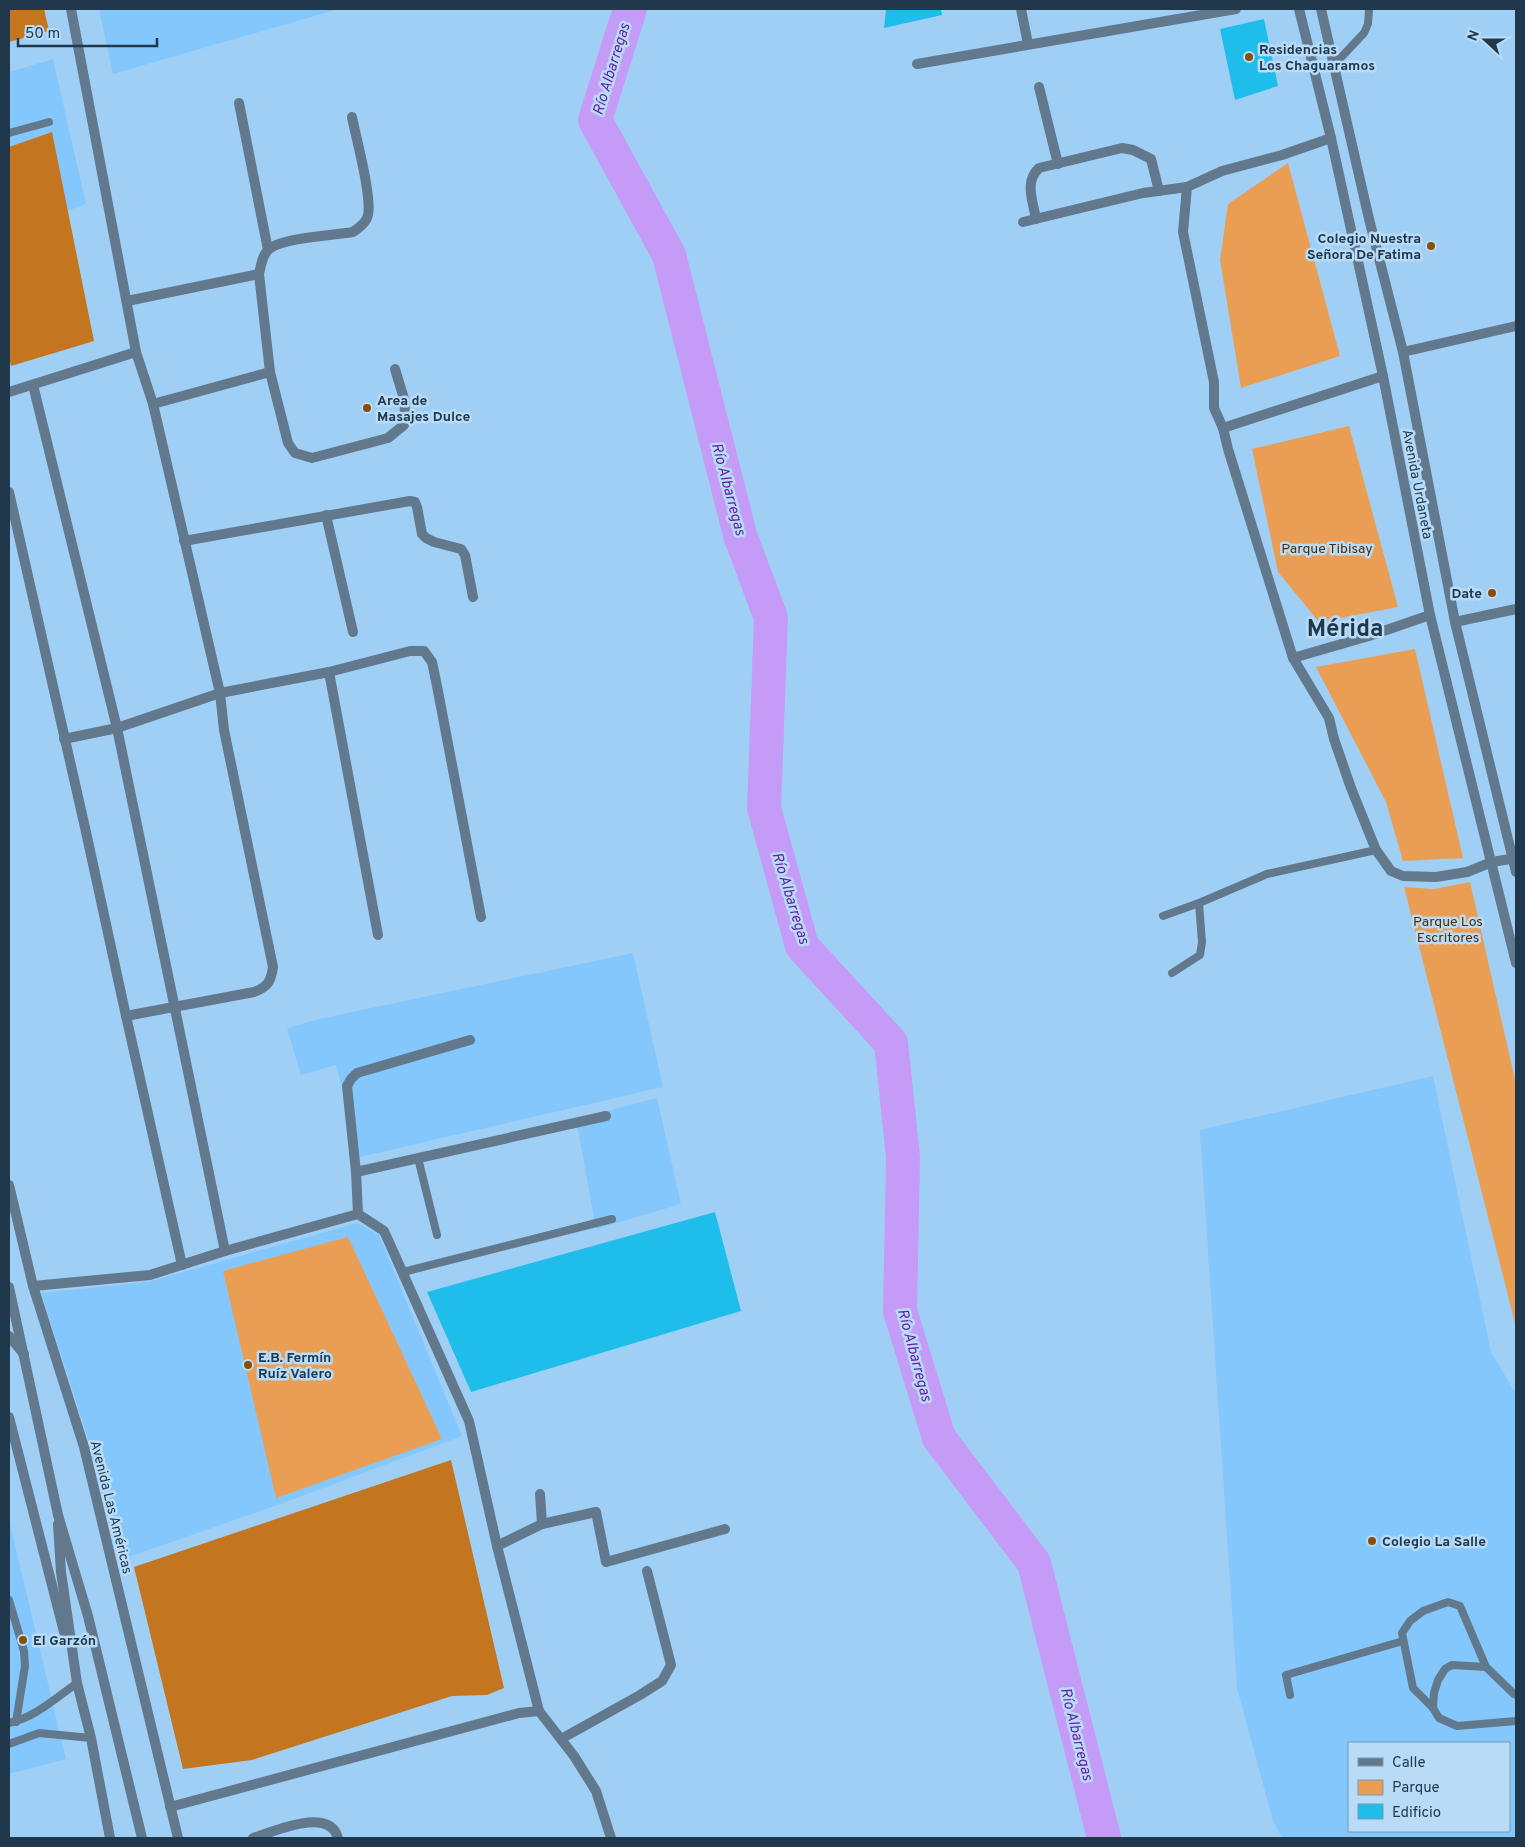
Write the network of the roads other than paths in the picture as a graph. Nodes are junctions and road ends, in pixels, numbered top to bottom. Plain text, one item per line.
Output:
1 (71, 9) edge
2 (1021, 9) edge
3 (1236, 9) edge
4 (1299, 9) edge
5 (1321, 9) edge
6 (1369, 9) edge
7 (1028, 44) junction
8 (917, 64) dead end
9 (1334, 65) junction
10 (1039, 87) dead end
11 (240, 104) dead end
12 (352, 117) dead end
13 (49, 122) dead end
14 (9, 133) edge
15 (1331, 138) junction
16 (1058, 164) junction
17 (1187, 187) junction
18 (1159, 191) junction
19 (1036, 219) junction
20 (1023, 222) dead end
21 (268, 250) junction
22 (259, 274) junction
23 (127, 301) junction
24 (1516, 326) edge
25 (136, 352) junction
26 (1403, 352) junction
27 (395, 369) dead end
28 (270, 372) junction
29 (1383, 376) junction
30 (33, 385) junction
31 (9, 392) edge
32 (153, 404) junction
33 (1223, 428) junction
34 (9, 492) edge
35 (326, 516) junction
36 (184, 541) junction
37 (473, 597) dead end
38 (1516, 609) edge
39 (1430, 615) junction
40 (1455, 622) junction
41 (354, 632) dead end
42 (1293, 658) junction
43 (329, 672) junction
44 (220, 694) junction
45 (117, 728) junction
46 (64, 739) junction
47 (1376, 850) junction
48 (1515, 859) edge
49 (1492, 862) junction
50 (1516, 872) edge
51 (1199, 903) junction
52 (1163, 916) dead end
53 (481, 917) dead end
54 (378, 935) dead end
55 (1516, 963) edge
56 (1172, 973) dead end
57 (175, 1007) junction
58 (126, 1016) junction
59 (470, 1040) dead end
60 (606, 1116) dead end
61 (418, 1158) junction
62 (356, 1172) junction
63 (9, 1185) edge
64 (358, 1214) junction
65 (612, 1219) dead end
66 (437, 1235) dead end
67 (225, 1251) junction
68 (182, 1265) junction
69 (403, 1272) junction
70 (33, 1286) junction
71 (9, 1287) edge
72 (9, 1336) edge
73 (24, 1354) junction
74 (9, 1417) edge
75 (540, 1494) dead end
76 (58, 1515) junction
77 (542, 1524) junction
78 (724, 1528) dead end
79 (497, 1546) junction
80 (647, 1571) dead end
81 (9, 1600) edge
82 (1403, 1641) junction
83 (1486, 1668) junction
84 (77, 1683) junction
85 (1516, 1694) edge
86 (1290, 1695) dead end
87 (1434, 1708) junction
88 (539, 1711) junction
89 (1516, 1720) edge
90 (12, 1722) edge
91 (91, 1738) junction
92 (561, 1739) junction
93 (9, 1744) edge
94 (170, 1807) junction
95 (110, 1838) edge
96 (142, 1838) edge
97 (178, 1838) edge
98 (253, 1838) edge
99 (338, 1838) edge
100 (610, 1838) edge

1 - 23 street
2 - 7 street
3 - 7 street
4 - 15 street, Avenida Urdaneta
5 - 9 street, Avenida Urdaneta
6 - 9 lane
7 - 8 street
9 - 26 street, Avenida Urdaneta
10 - 16 street
11 - 21 street
12 - 21 street
13 - 14 lane
15 - 17 street
15 - 29 street, Avenida Urdaneta
16 - 18 street
16 - 19 street
17 - 18 street
17 - 33 street
18 - 19 street
19 - 20 street
21 - 22 street
22 - 23 street
22 - 28 street
23 - 25 street
24 - 26 street
25 - 30 street
25 - 32 street
26 - 40 street, Avenida Urdaneta
27 - 28 street
28 - 32 street
29 - 33 street
29 - 39 street, Avenida Urdaneta
30 - 31 street
30 - 45 street
32 - 36 street
33 - 42 street
34 - 46 street
35 - 36 street
35 - 37 street
35 - 41 street
36 - 44 street
38 - 40 street
39 - 42 street
39 - 49 street, Avenida Urdaneta
40 - 48 street, Avenida Urdaneta
42 - 47 street
43 - 44 street
43 - 53 street
43 - 54 street
44 - 45 street
44 - 57 street
45 - 46 street
45 - 57 street
46 - 58 street
47 - 49 street
47 - 51 lane
48 - 49 street
48 - 50 street, Avenida Urdaneta
49 - 55 street, Avenida Urdaneta
51 - 52 lane
51 - 56 lane
57 - 58 street
57 - 67 street
58 - 68 street
59 - 62 street
60 - 61 street
61 - 62 street
61 - 66 lane
62 - 64 street
63 - 70 street, Avenida Las Américas
64 - 67 street
64 - 69 street
65 - 69 lane
67 - 68 street
68 - 70 street
69 - 79 street
70 - 94 street, Avenida Las Américas
71 - 73 street
72 - 73 street
73 - 76 street
74 - 84 street
75 - 77 street
76 - 84 street
76 - 96 street
77 - 78 street
77 - 79 street
79 - 88 street
80 - 92 street
81 - 90 lane
82 - 83 lane
82 - 86 lane
82 - 87 lane
83 - 85 lane
83 - 87 lane
84 - 90 lane
84 - 91 street
87 - 89 lane
88 - 92 street
88 - 94 street
91 - 93 lane
91 - 95 street
92 - 100 street
94 - 97 street, Avenida Las Américas
98 - 99 street

